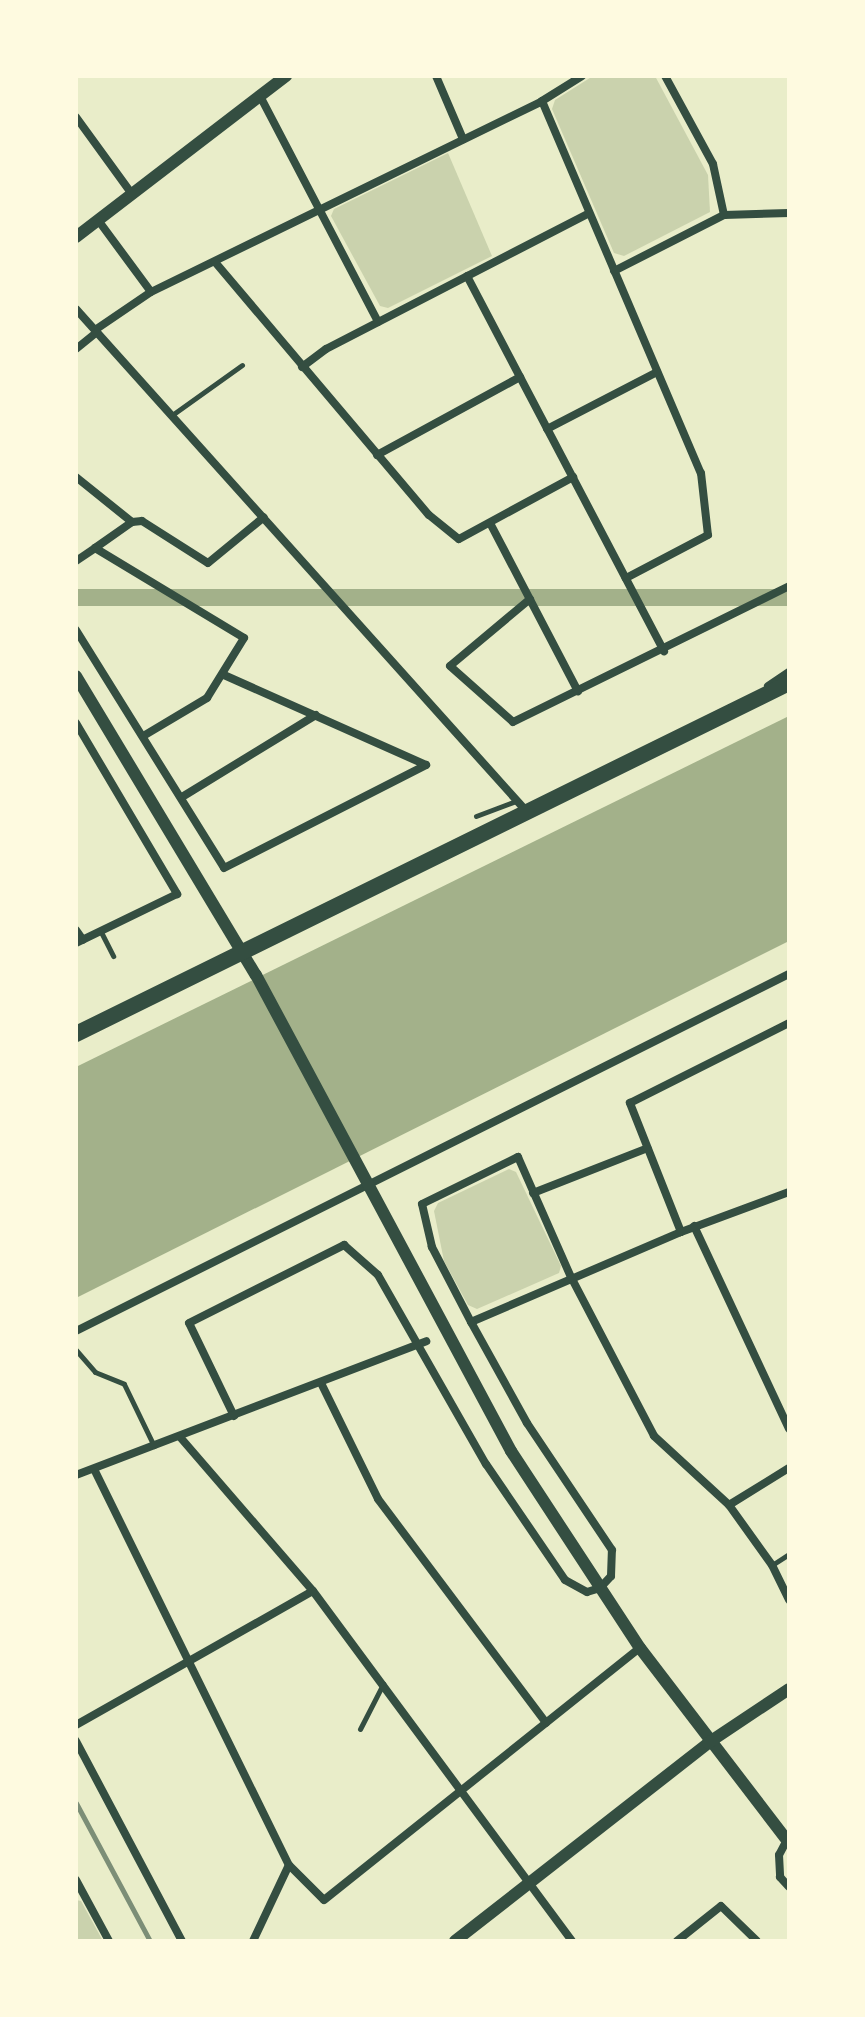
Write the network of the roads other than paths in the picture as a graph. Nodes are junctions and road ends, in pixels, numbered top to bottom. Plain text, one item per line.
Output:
1 (286, 76) edge
2 (436, 76) edge
3 (582, 76) edge
4 (665, 76) edge
5 (260, 96) junction
6 (542, 101) junction
7 (76, 117) edge
8 (463, 139) junction
9 (132, 194) junction
10 (320, 208) junction
11 (589, 213) junction
12 (789, 213) edge
13 (724, 215) junction
14 (98, 220) junction
15 (76, 237) edge
16 (215, 262) junction
17 (614, 271) junction
18 (467, 276) junction
19 (151, 292) junction
20 (76, 309) edge
21 (378, 322) junction
22 (96, 331) junction
23 (76, 349) edge
24 (242, 365) dead end
25 (302, 367) junction
26 (657, 372) junction
27 (520, 377) junction
28 (172, 415) junction
29 (547, 429) junction
30 (377, 455) junction
31 (76, 477) edge
32 (573, 477) junction
33 (264, 517) junction
34 (132, 522) junction
35 (490, 523) junction
36 (95, 548) junction
37 (76, 561) edge
38 (626, 578) junction
39 (789, 586) edge
40 (530, 599) junction
41 (76, 630) edge
42 (664, 651) junction
43 (789, 672) edge
44 (224, 675) junction
45 (76, 676) edge
46 (789, 683) edge
47 (578, 691) junction
48 (751, 706) junction
49 (316, 715) junction
50 (76, 723) edge
51 (145, 735) junction
52 (182, 797) junction
53 (522, 807) junction
54 (476, 816) dead end
55 (76, 930) edge
56 (102, 933) junction
57 (79, 942) edge
58 (112, 953) dead end
59 (243, 953) junction
60 (789, 974) edge
61 (789, 1023) edge
62 (76, 1034) edge
63 (648, 1148) junction
64 (365, 1181) junction
65 (789, 1192) edge
66 (533, 1193) junction
67 (694, 1226) junction
68 (681, 1232) junction
69 (571, 1277) junction
70 (471, 1322) junction
71 (76, 1331) edge
72 (422, 1342) junction
73 (76, 1350) edge
74 (321, 1383) junction
75 (234, 1416) junction
76 (789, 1429) edge
77 (180, 1437) junction
78 (155, 1447) junction
79 (789, 1468) edge
80 (94, 1469) junction
81 (76, 1475) edge
82 (729, 1505) junction
83 (789, 1554) edge
84 (772, 1565) junction
85 (600, 1588) junction
86 (313, 1591) junction
87 (789, 1600) edge
88 (640, 1648) junction
89 (189, 1661) junction
90 (383, 1682) junction
91 (789, 1689) edge
92 (546, 1723) junction
93 (76, 1725) edge
94 (360, 1729) dead end
95 (76, 1741) edge
96 (708, 1743) junction
97 (460, 1791) junction
98 (787, 1840) edge
99 (289, 1865) junction
100 (527, 1885) junction
101 (78, 1887) edge
102 (789, 1887) edge
103 (109, 1941) edge
104 (182, 1941) edge
105 (253, 1941) edge
106 (455, 1941) edge
107 (572, 1941) edge
108 (677, 1941) edge
109 (757, 1941) edge

1 - 5 street
2 - 8 street
3 - 6 street
4 - 13 street
5 - 9 street
5 - 10 street
6 - 8 street
6 - 11 street
7 - 9 street
8 - 10 street
9 - 14 street
10 - 16 street
10 - 21 street
11 - 17 street
11 - 18 street
12 - 13 street
13 - 17 street
14 - 15 street
14 - 19 street
16 - 19 street
16 - 25 street
17 - 26 street
18 - 21 street
18 - 27 street
19 - 22 street
20 - 22 street
21 - 25 street
22 - 23 street
22 - 28 street
24 - 28 lane
25 - 30 street
26 - 29 street
26 - 38 street
27 - 29 street
27 - 30 street
28 - 33 street
29 - 32 street
30 - 35 street
31 - 34 street
32 - 35 street
32 - 38 street
33 - 34 street
33 - 53 street
34 - 36 street
35 - 40 street
36 - 37 street
36 - 44 street
38 - 42 street
39 - 42 street
40 - 47 street
40 - 47 street
41 - 51 street
42 - 47 street
43 - 48 street
44 - 49 street
44 - 51 street
45 - 59 street
46 - 48 main road
48 - 53 main road
49 - 52 street
49 - 52 street
50 - 56 street
51 - 52 street
53 - 54 lane
53 - 59 main road
55 - 57 street
56 - 57 street
56 - 58 lane
59 - 62 main road
59 - 64 street
60 - 64 street
61 - 63 street
63 - 66 street
63 - 68 street
64 - 71 street
64 - 85 street
65 - 67 street
66 - 69 street
66 - 70 street
67 - 68 street
67 - 76 street
68 - 69 street
69 - 70 street
69 - 82 street
70 - 85 street
72 - 74 street
72 - 75 street
72 - 85 street
73 - 78 lane
74 - 75 street
74 - 92 street
75 - 77 street
77 - 78 street
77 - 86 street
78 - 80 street
79 - 82 street
80 - 81 street
80 - 89 street
82 - 84 street
83 - 84 lane
84 - 87 street
85 - 88 street
86 - 89 street
86 - 90 street
88 - 92 street
88 - 96 street
89 - 93 street
89 - 99 street
90 - 94 lane
90 - 97 street
91 - 96 street
92 - 97 street
95 - 104 street
96 - 98 street
96 - 100 street
97 - 99 street
97 - 100 street
98 - 102 street
99 - 105 street
100 - 106 street
100 - 107 street
101 - 103 street
108 - 109 street

